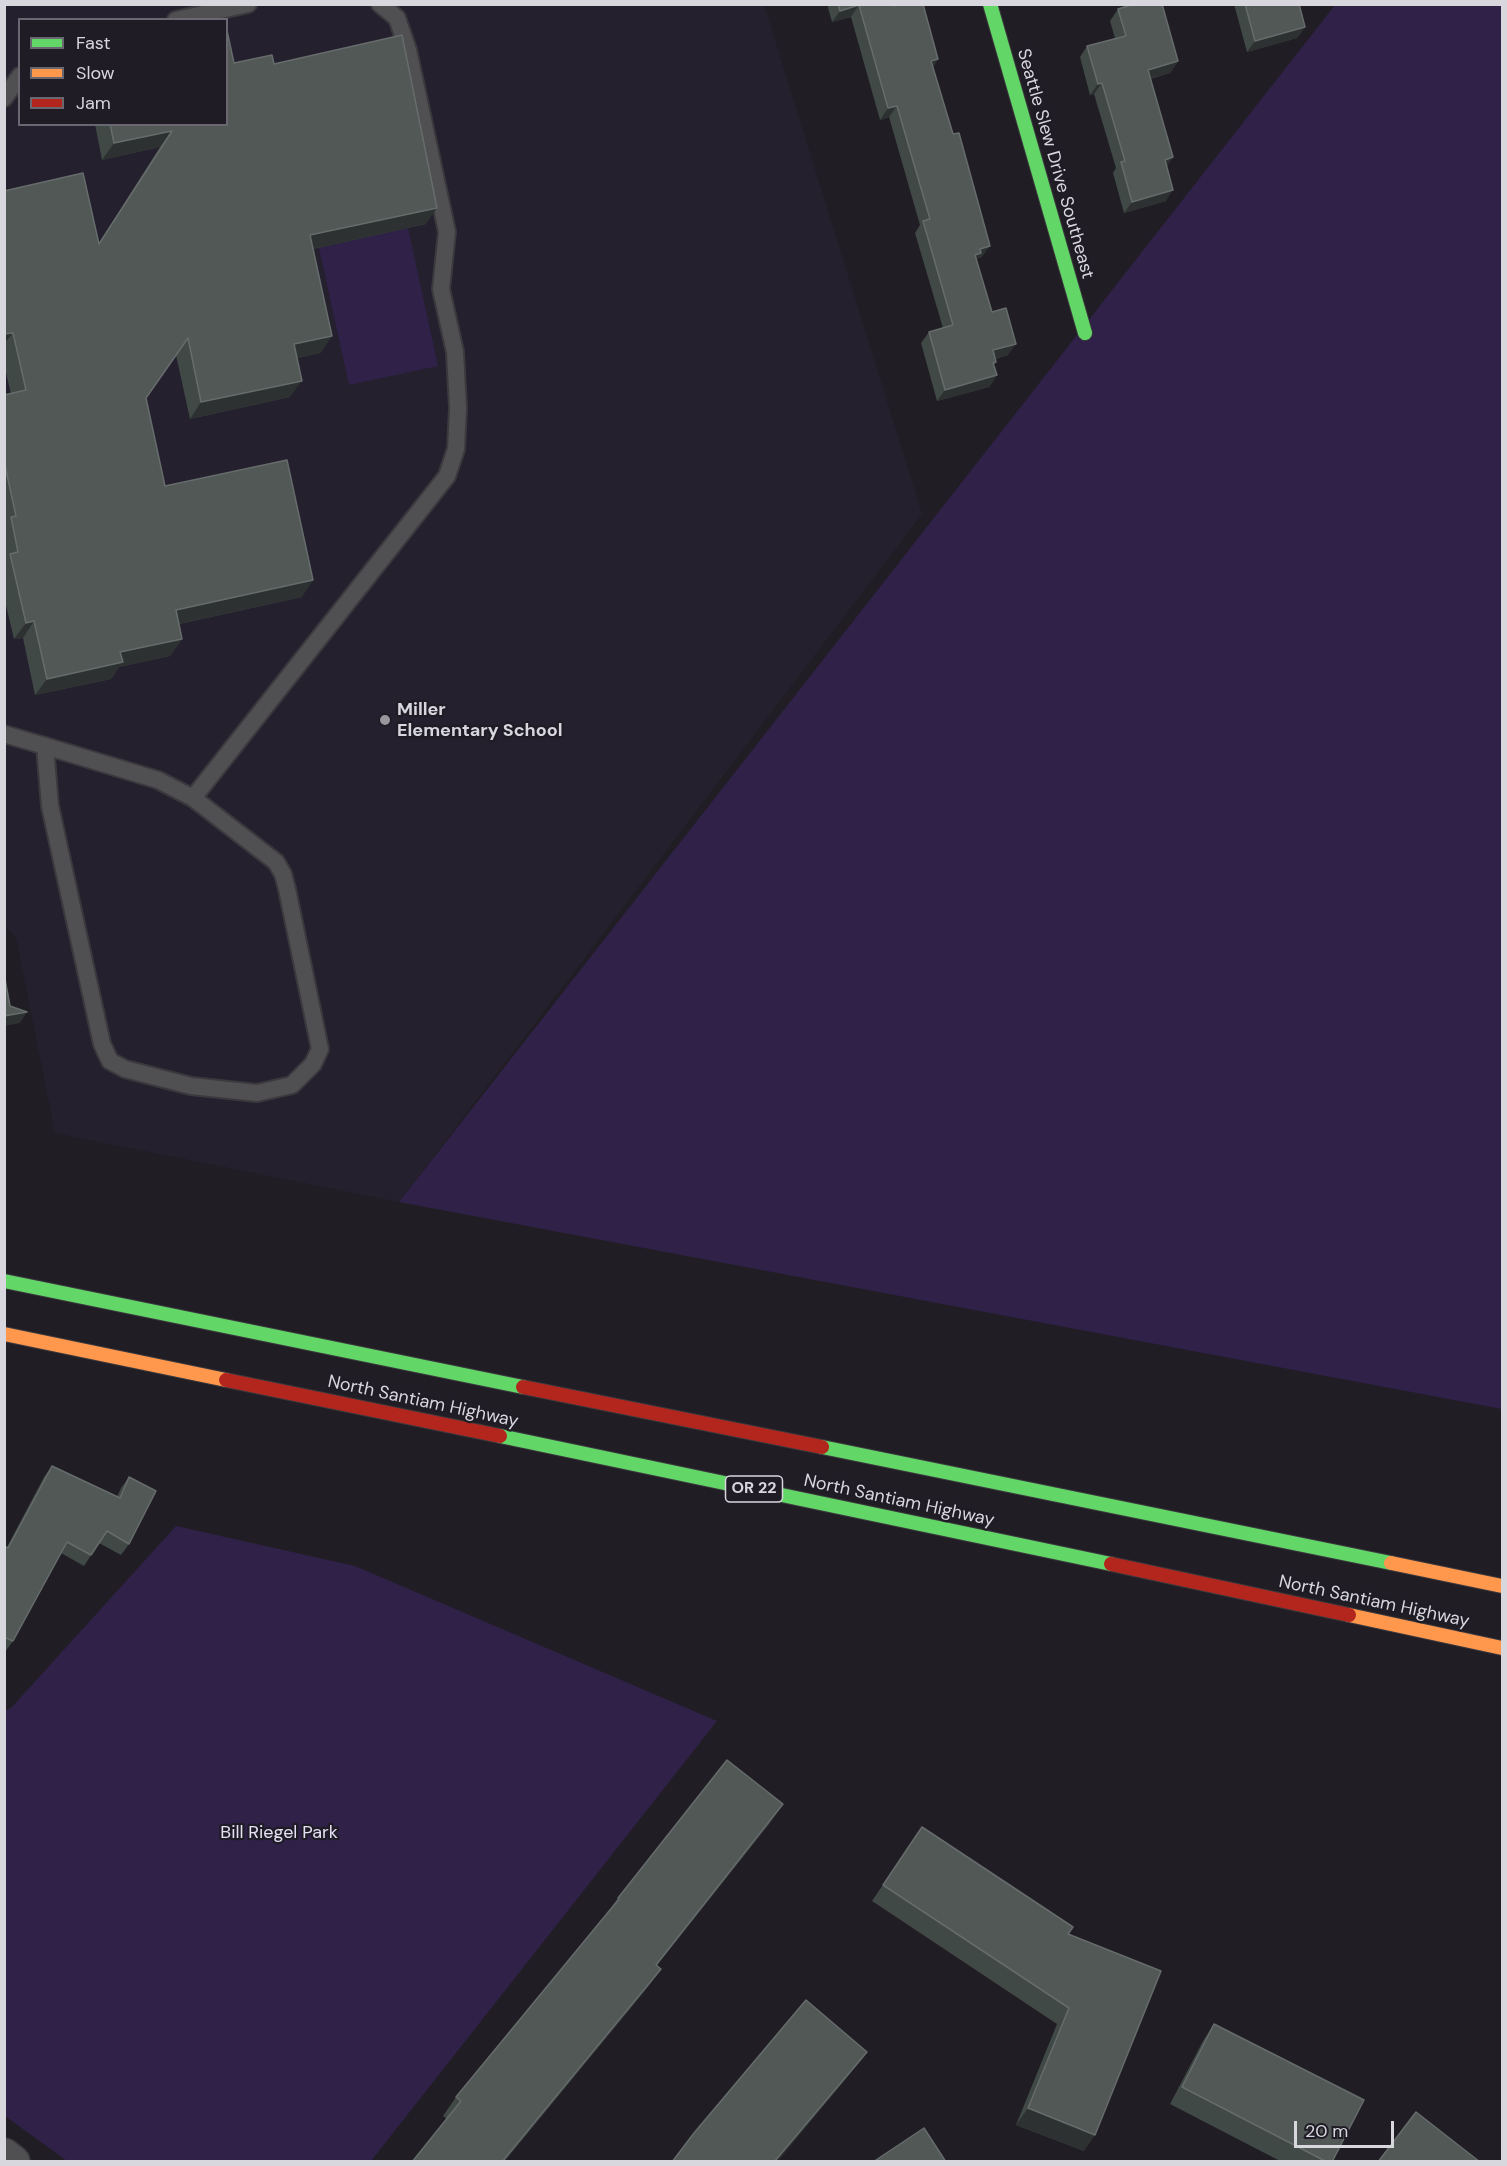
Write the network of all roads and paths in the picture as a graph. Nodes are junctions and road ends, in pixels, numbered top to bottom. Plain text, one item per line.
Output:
1 (248, 4) edge
2 (380, 4) edge
3 (990, 4) edge
4 (185, 18) edge
5 (18, 79) edge
6 (4, 98) edge
7 (1085, 333) dead end
8 (4, 734) edge
9 (45, 746) junction
10 (194, 798) junction
11 (4, 1281) edge
12 (4, 1334) edge
13 (1503, 1586) edge
14 (1503, 1648) edge
15 (4, 2155) edge
16 (13, 2162) edge

1 - 4 lane
2 - 10 lane
3 - 7 main road, Seattle Slew Drive Southeast
5 - 6 lane
8 - 9 lane
9 - 10 lane
9 - 10 lane
11 - 13 main road, North Santiam Highway
12 - 14 main road, North Santiam Highway / OR 22
15 - 16 street

